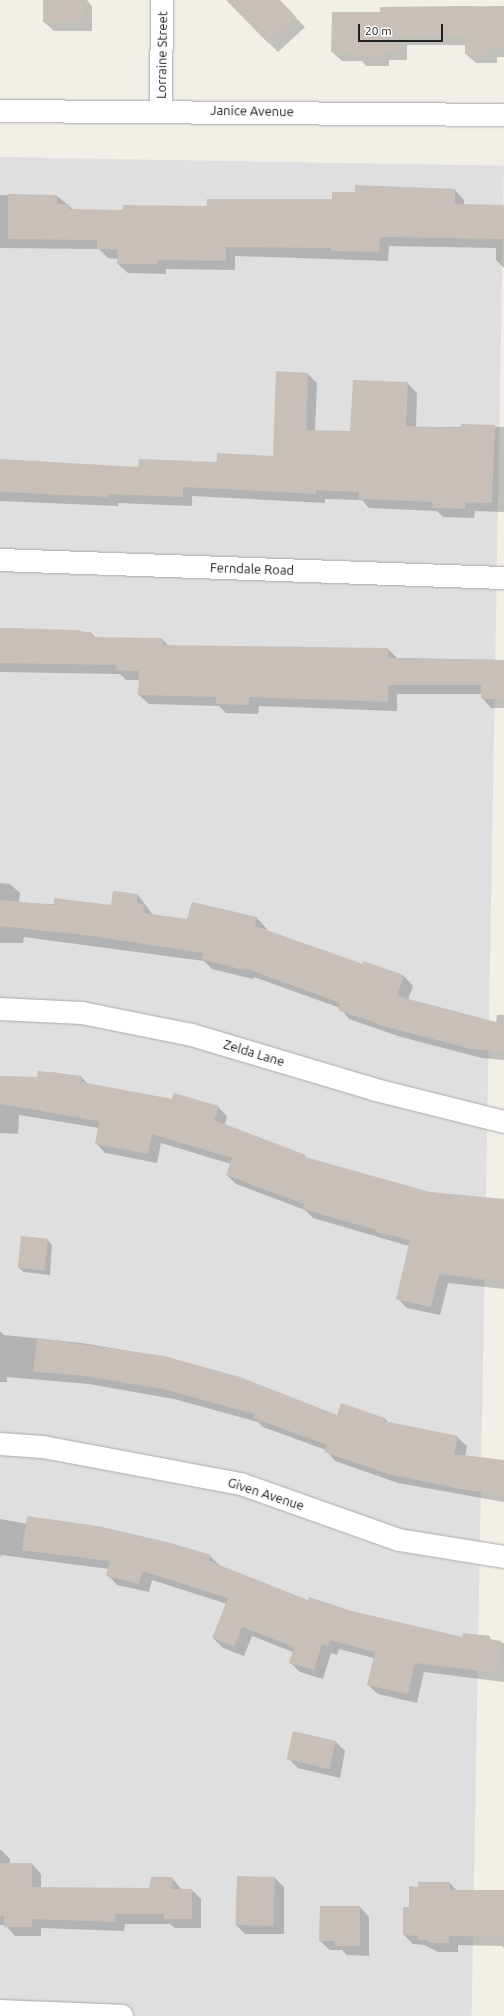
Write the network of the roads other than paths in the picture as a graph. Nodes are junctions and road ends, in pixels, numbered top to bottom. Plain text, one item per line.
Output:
1 (162, 0) edge
2 (161, 110) junction
3 (0, 111) edge
4 (504, 115) edge
5 (0, 560) edge
6 (504, 578) edge
7 (0, 1009) edge
8 (504, 1122) edge
9 (0, 1444) edge
10 (504, 1557) edge
11 (0, 2011) edge
12 (122, 2016) edge

1 - 2 street, Lorraine Street
2 - 3 street, Janice Avenue
2 - 4 street, Janice Avenue
5 - 6 street, Ferndale Road
7 - 8 street, Zelda Lane
9 - 10 street, Given Avenue
11 - 12 street

